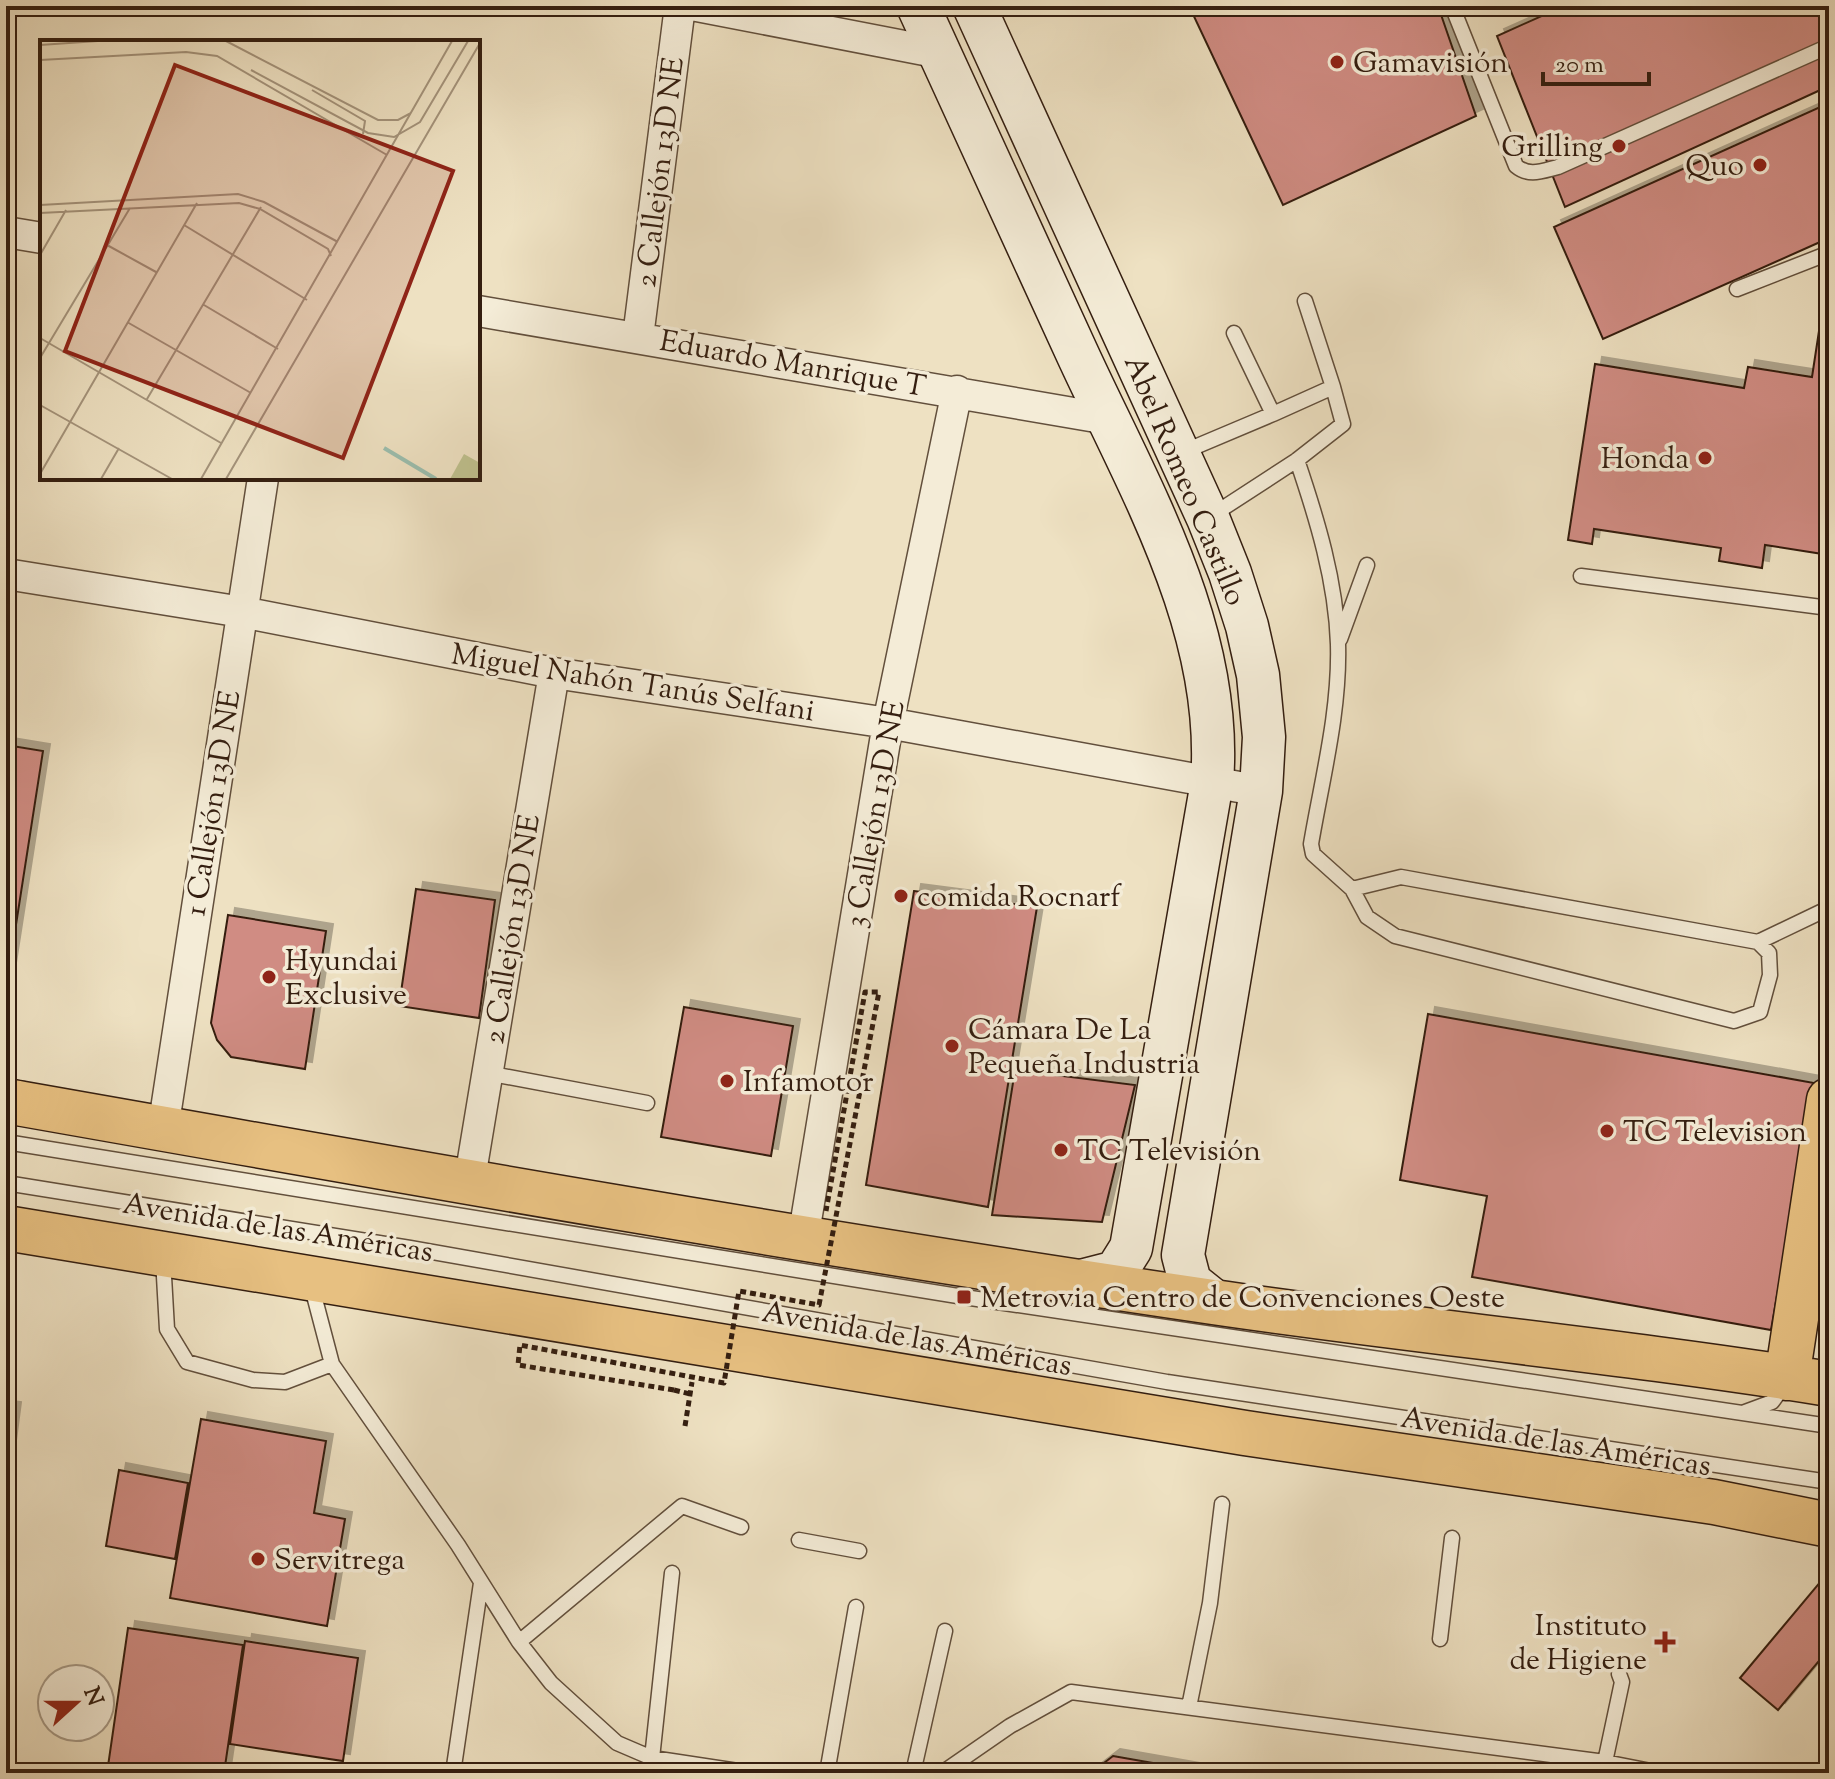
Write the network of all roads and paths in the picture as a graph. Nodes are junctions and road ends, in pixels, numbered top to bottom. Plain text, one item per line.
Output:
1 (680, 6) edge
2 (697, 6) edge
3 (918, 6) edge
4 (974, 6) edge
5 (1452, 6) edge
6 (1829, 46) edge
7 (940, 53) junction
8 (6, 232) edge
9 (40, 238) edge
10 (1829, 253) edge
11 (1737, 289) dead end
12 (1305, 301) dead end
13 (480, 311) edge
14 (1234, 333) dead end
15 (638, 337) junction
16 (1333, 387) junction
17 (957, 391) junction
18 (1273, 414) junction
19 (1108, 419) junction
20 (1179, 454) junction
21 (1297, 460) junction
22 (263, 480) edge
23 (1208, 518) junction
24 (1367, 565) dead end
25 (6, 574) edge
26 (1581, 576) dead end
27 (1829, 608) edge
28 (242, 612) junction
29 (1338, 643) junction
30 (554, 673) junction
31 (888, 723) junction
32 (1212, 782) junction
33 (1261, 791) junction
34 (1352, 889) junction
35 (1829, 908) edge
36 (1758, 942) junction
37 (487, 1073) junction
38 (6, 1101) edge
39 (647, 1103) dead end
40 (1828, 1128) edge
41 (163, 1129) junction
42 (6, 1142) edge
43 (6, 1183) edge
44 (469, 1184) junction
45 (814, 1225) junction
46 (6, 1228) edge
47 (162, 1252) junction
48 (308, 1276) junction
49 (1081, 1281) junction
50 (1215, 1302) junction
51 (332, 1364) junction
52 (1808, 1381) edge
53 (690, 1394) dead end
54 (1737, 1414) junction
55 (1829, 1426) edge
56 (1829, 1482) edge
57 (1222, 1504) dead end
58 (1829, 1525) edge
59 (741, 1527) dead end
60 (1452, 1538) dead end
61 (799, 1540) dead end
62 (859, 1551) dead end
63 (672, 1573) dead end
64 (481, 1583) junction
65 (856, 1607) dead end
66 (945, 1631) dead end
67 (1440, 1639) dead end
68 (519, 1642) junction
69 (1619, 1674) dead end
70 (1189, 1707) junction
71 (652, 1758) junction
72 (1605, 1762) junction
73 (453, 1773) edge
74 (751, 1773) edge
75 (827, 1773) edge
76 (913, 1773) edge
77 (942, 1773) edge
78 (1661, 1773) edge

1 - 15 street, 2 Callejón 13D NE
2 - 7 street
3 - 7 street, Abel Romeo Castillo
4 - 20 street, Abel Romeo Castillo
5 - 6 lane
7 - 19 street, Abel Romeo Castillo
8 - 9 street
10 - 11 lane
12 - 16 lane
13 - 15 street, Eduardo Manrique T
14 - 18 lane
15 - 17 street, Eduardo Manrique T
16 - 18 lane
16 - 21 lane
17 - 19 street, Eduardo Manrique T
17 - 31 street, 3 Callejón 13D NE
18 - 20 lane
19 - 32 street, Abel Romeo Castillo
20 - 23 street, Abel Romeo Castillo
21 - 23 lane
21 - 29 lane
22 - 28 street, 1 Callejón 13D NE
23 - 33 street, Abel Romeo Castillo
24 - 29 lane
25 - 28 street, Miguel Nahón Tanús Selfani
26 - 27 lane
28 - 30 street, Miguel Nahón Tanús Selfani
28 - 41 street, 1 Callejón 13D NE
29 - 34 lane
30 - 31 street, Miguel Nahón Tanús Selfani
30 - 37 street, 2 Callejón 13D NE
31 - 32 street, Miguel Nahón Tanús Selfani
31 - 45 street, 3 Callejón 13D NE
32 - 33 street, Miguel Nahón Tanús Selfani
32 - 49 street, Abel Romeo Castillo
33 - 50 street, Abel Romeo Castillo
34 - 36 lane
34 - 36 lane
35 - 36 lane
37 - 39 lane
37 - 44 street, 2 Callejón 13D NE
38 - 41 main road
40 - 52 main road
41 - 44 main road
42 - 54 lane, Avenida de las Américas
43 - 56 lane, Avenida de las Américas
44 - 45 main road
45 - 49 main road
45 - 53 path, bridge
46 - 47 main road, Avenida de las Américas
47 - 48 main road, Avenida de las Américas
47 - 51 lane
48 - 51 lane
48 - 58 main road, Avenida de las Américas
49 - 50 main road
50 - 52 main road
51 - 64 lane
52 - 54 lane
54 - 55 lane, Avenida de las Américas
57 - 70 lane
59 - 68 lane
60 - 67 lane
61 - 62 lane
63 - 71 lane
64 - 68 lane
64 - 73 lane
65 - 75 lane
66 - 76 lane
68 - 71 lane
69 - 72 lane
70 - 72 lane
70 - 77 lane
71 - 74 lane
72 - 78 lane

